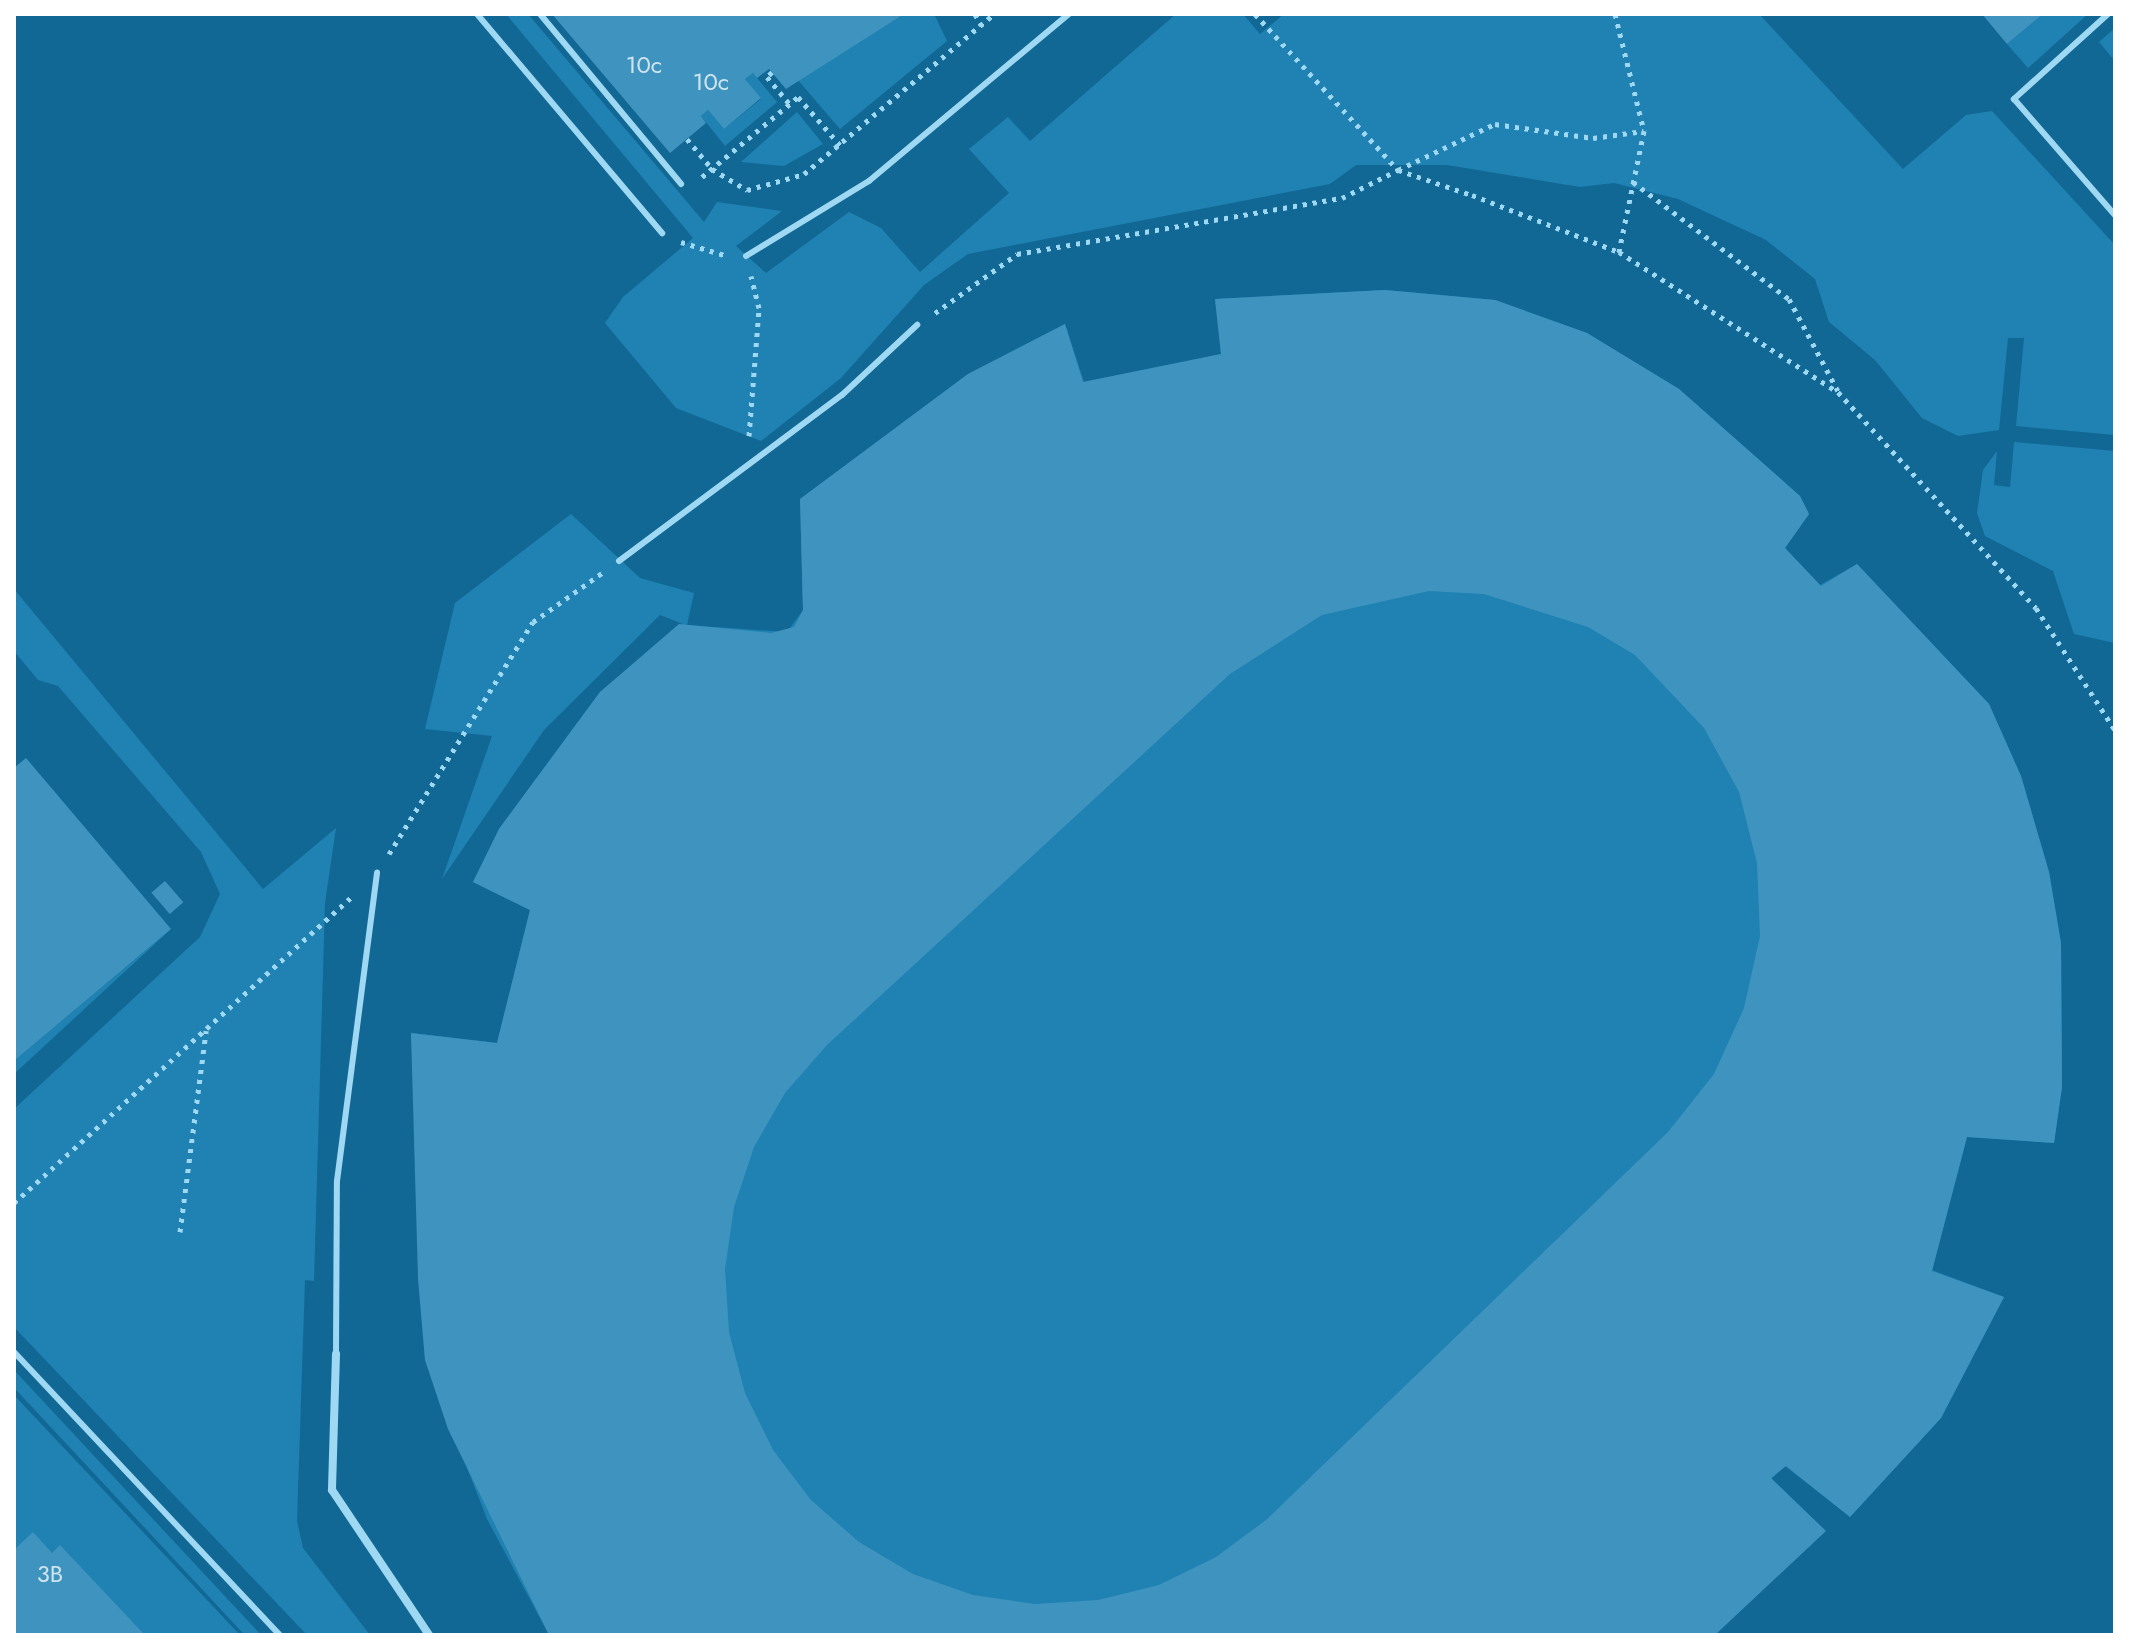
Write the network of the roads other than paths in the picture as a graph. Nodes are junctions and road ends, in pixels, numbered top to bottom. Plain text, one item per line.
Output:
1 (477, 14) edge
2 (540, 14) edge
3 (1069, 14) edge
4 (2108, 14) edge
5 (681, 184) road end
6 (2115, 215) edge
7 (662, 233) road end
8 (746, 256) road end
9 (917, 325) road end
10 (619, 561) road end
11 (377, 873) road end
12 (14, 1352) edge
13 (336, 1354) joint
14 (280, 1635) edge
15 (429, 1635) edge

1 - 7 lane
2 - 5 lane
3 - 8 lane
4 - 6 lane
9 - 10 lane
11 - 13 lane
12 - 14 lane
13 - 15 street

